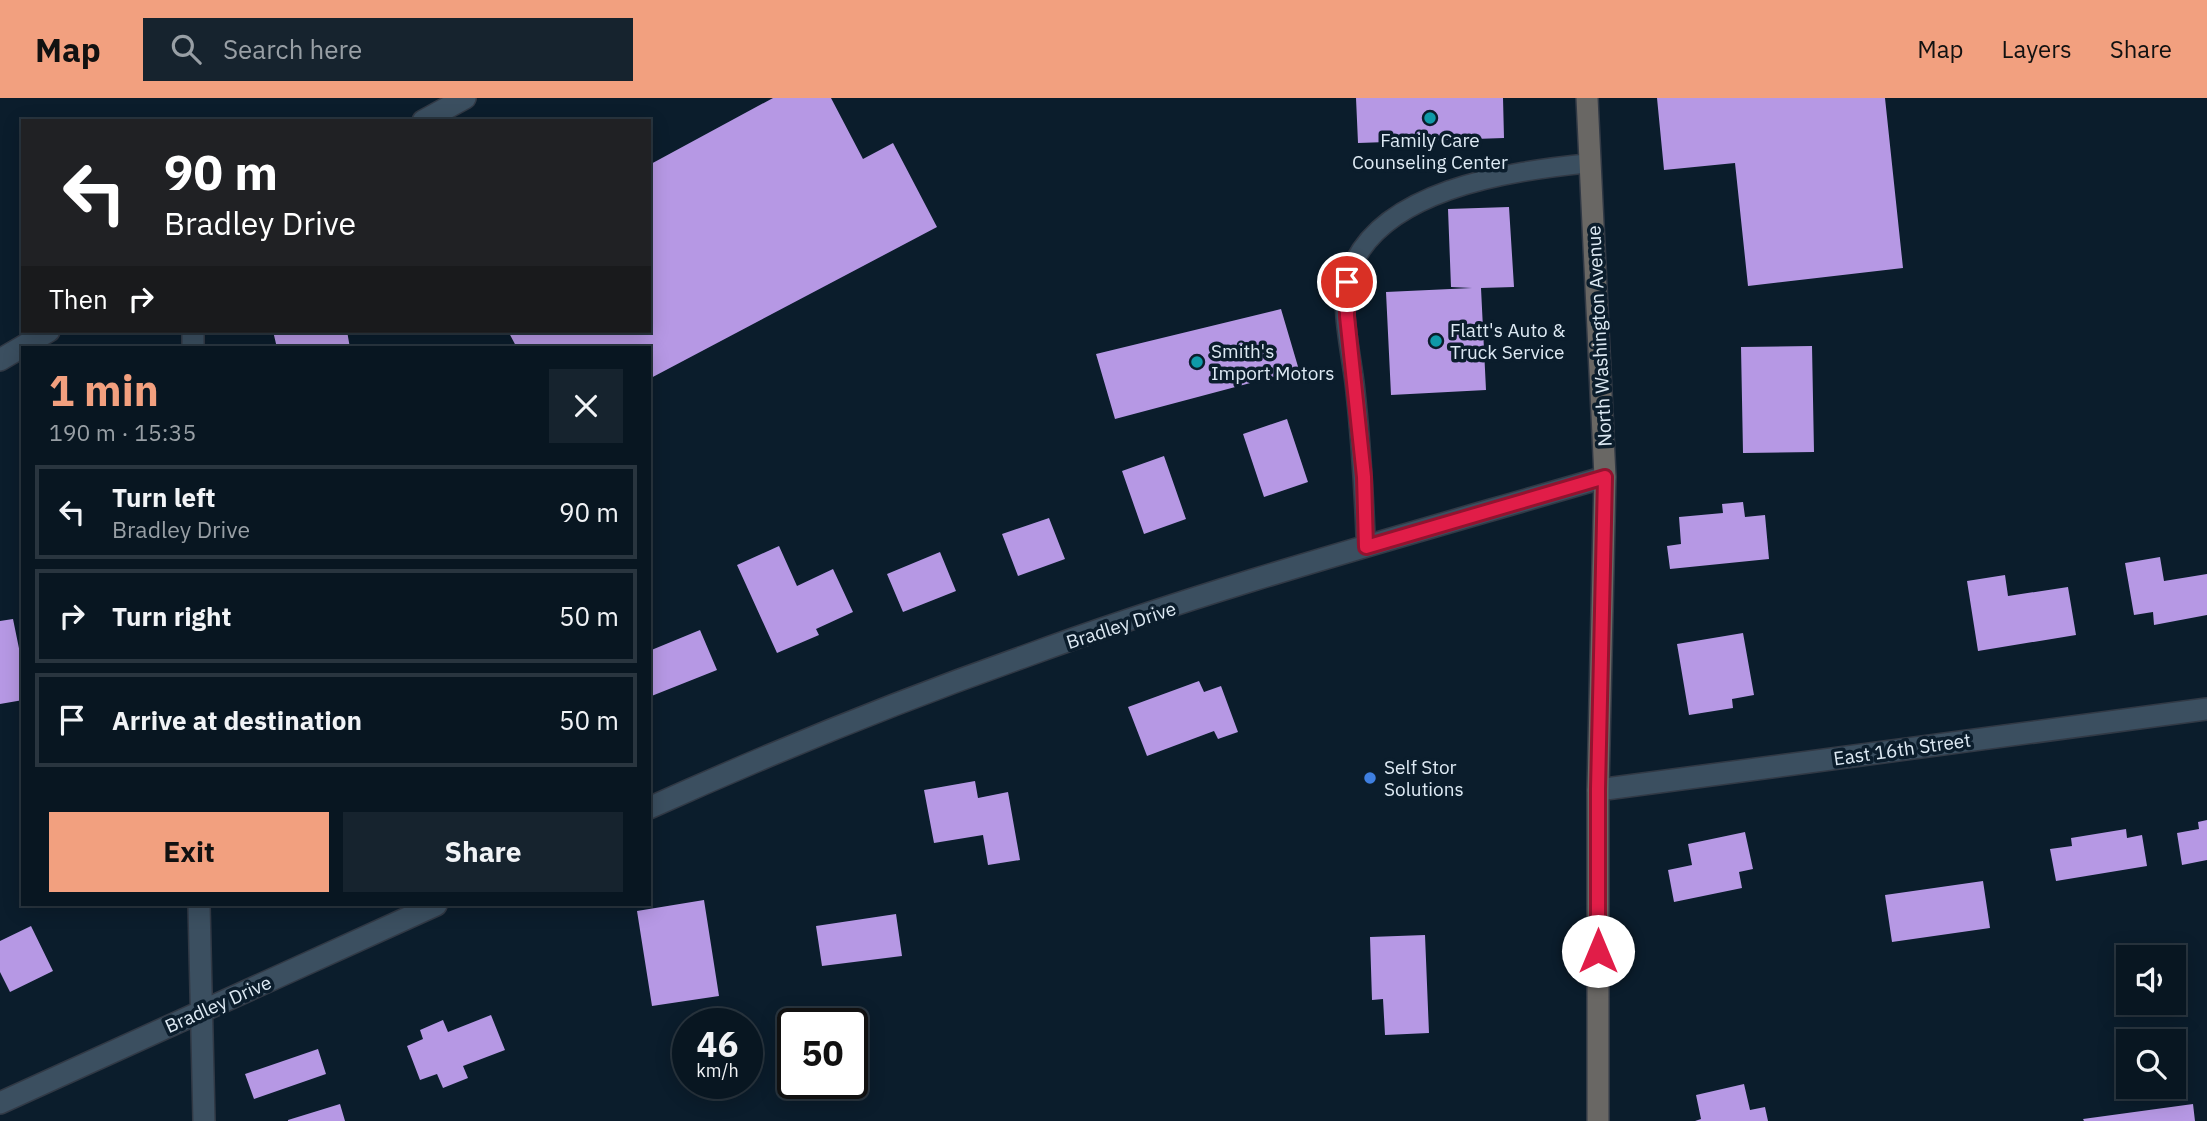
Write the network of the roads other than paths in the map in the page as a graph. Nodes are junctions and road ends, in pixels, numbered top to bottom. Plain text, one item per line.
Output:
1 (465, 98) edge
2 (1587, 98) edge
3 (427, 119) edge
4 (1591, 163) junction
5 (46, 333) edge
6 (24, 346) edge
7 (21, 348) edge
8 (0, 360) edge
9 (1605, 477) junction
10 (1366, 547) junction
11 (2207, 709) edge
12 (1598, 789) junction
13 (651, 807) edge
14 (199, 906) edge
15 (434, 906) edge
16 (200, 1012) junction
17 (0, 1103) edge
18 (204, 1121) edge
19 (1598, 1121) edge

1 - 3 street
2 - 4 main road, North Washington Avenue
4 - 9 main road, North Washington Avenue
4 - 10 lane
5 - 6 street
7 - 8 street
9 - 10 street, Bradley Drive
9 - 12 main road, North Washington Avenue
10 - 13 street, Bradley Drive
11 - 12 street, East 16th Street
12 - 19 main road, North Washington Avenue
14 - 16 street
15 - 16 street, Bradley Drive
16 - 17 street, Bradley Drive
16 - 18 street

